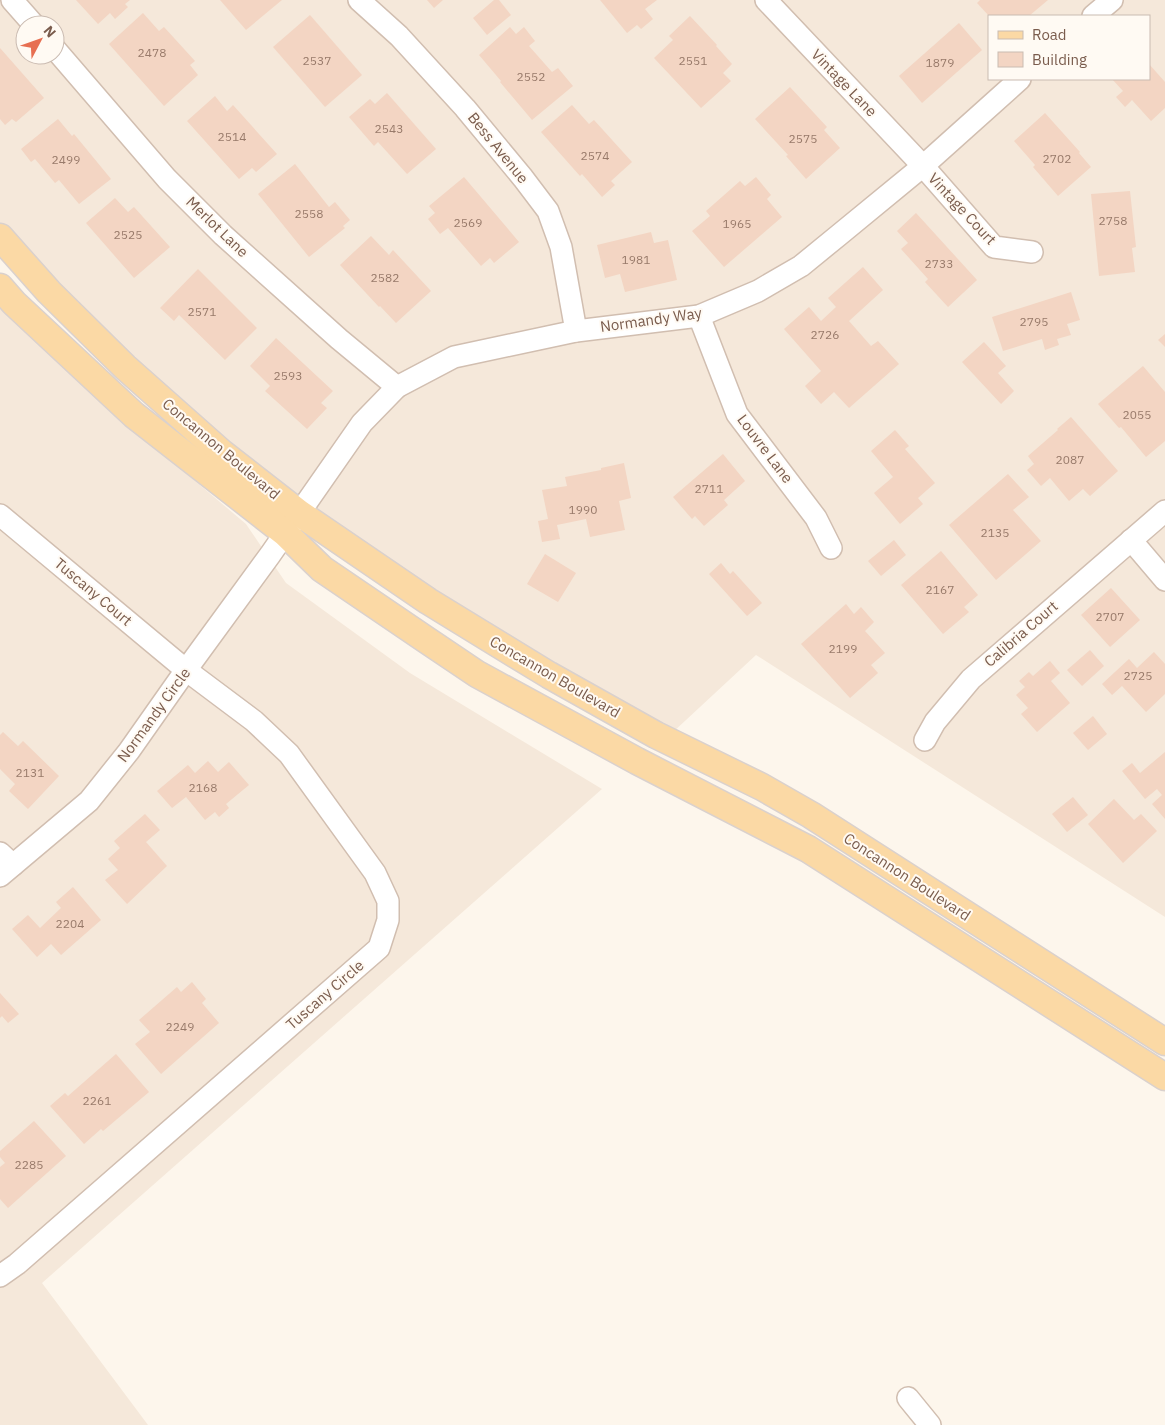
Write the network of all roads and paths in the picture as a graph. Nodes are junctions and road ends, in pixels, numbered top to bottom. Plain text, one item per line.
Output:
1 (12, 0) edge
2 (359, 0) edge
3 (766, 0) edge
4 (1112, 0) edge
5 (25, 15) edge
6 (1094, 15) edge
7 (65, 61) edge
8 (1019, 80) edge
9 (923, 166) junction
10 (0, 237) edge
11 (1032, 252) dead end
12 (0, 287) edge
13 (699, 316) junction
14 (576, 331) junction
15 (397, 387) junction
16 (1165, 511) edge
17 (0, 515) edge
18 (292, 523) junction
19 (1131, 540) junction
20 (831, 548) dead end
21 (1165, 580) edge
22 (186, 670) junction
23 (925, 740) dead end
24 (4, 865) edge
25 (1165, 1042) edge
26 (1165, 1077) edge
27 (0, 1276) edge
28 (908, 1398) dead end
29 (930, 1425) edge

1 - 5 street
2 - 14 street, Bess Avenue
3 - 9 street, Vintage Lane
4 - 6 street
7 - 15 street, Merlot Lane
8 - 9 street, Normandy Way
9 - 11 street, Vintage Court
9 - 13 street, Normandy Way
10 - 18 main road, Concannon Boulevard
12 - 18 main road, Concannon Boulevard
13 - 14 street, Normandy Way
13 - 20 street, Louvre Lane
14 - 15 street, Normandy Way
15 - 18 street, Normandy Way
16 - 19 street, Calibria Court
17 - 22 street, Tuscany Court
18 - 22 street, Normandy Circle
18 - 25 main road, Concannon Boulevard
18 - 26 main road, Concannon Boulevard
19 - 21 street
19 - 23 street, Calibria Court
22 - 24 street, Normandy Circle
22 - 27 street, Tuscany Circle
28 - 29 street

